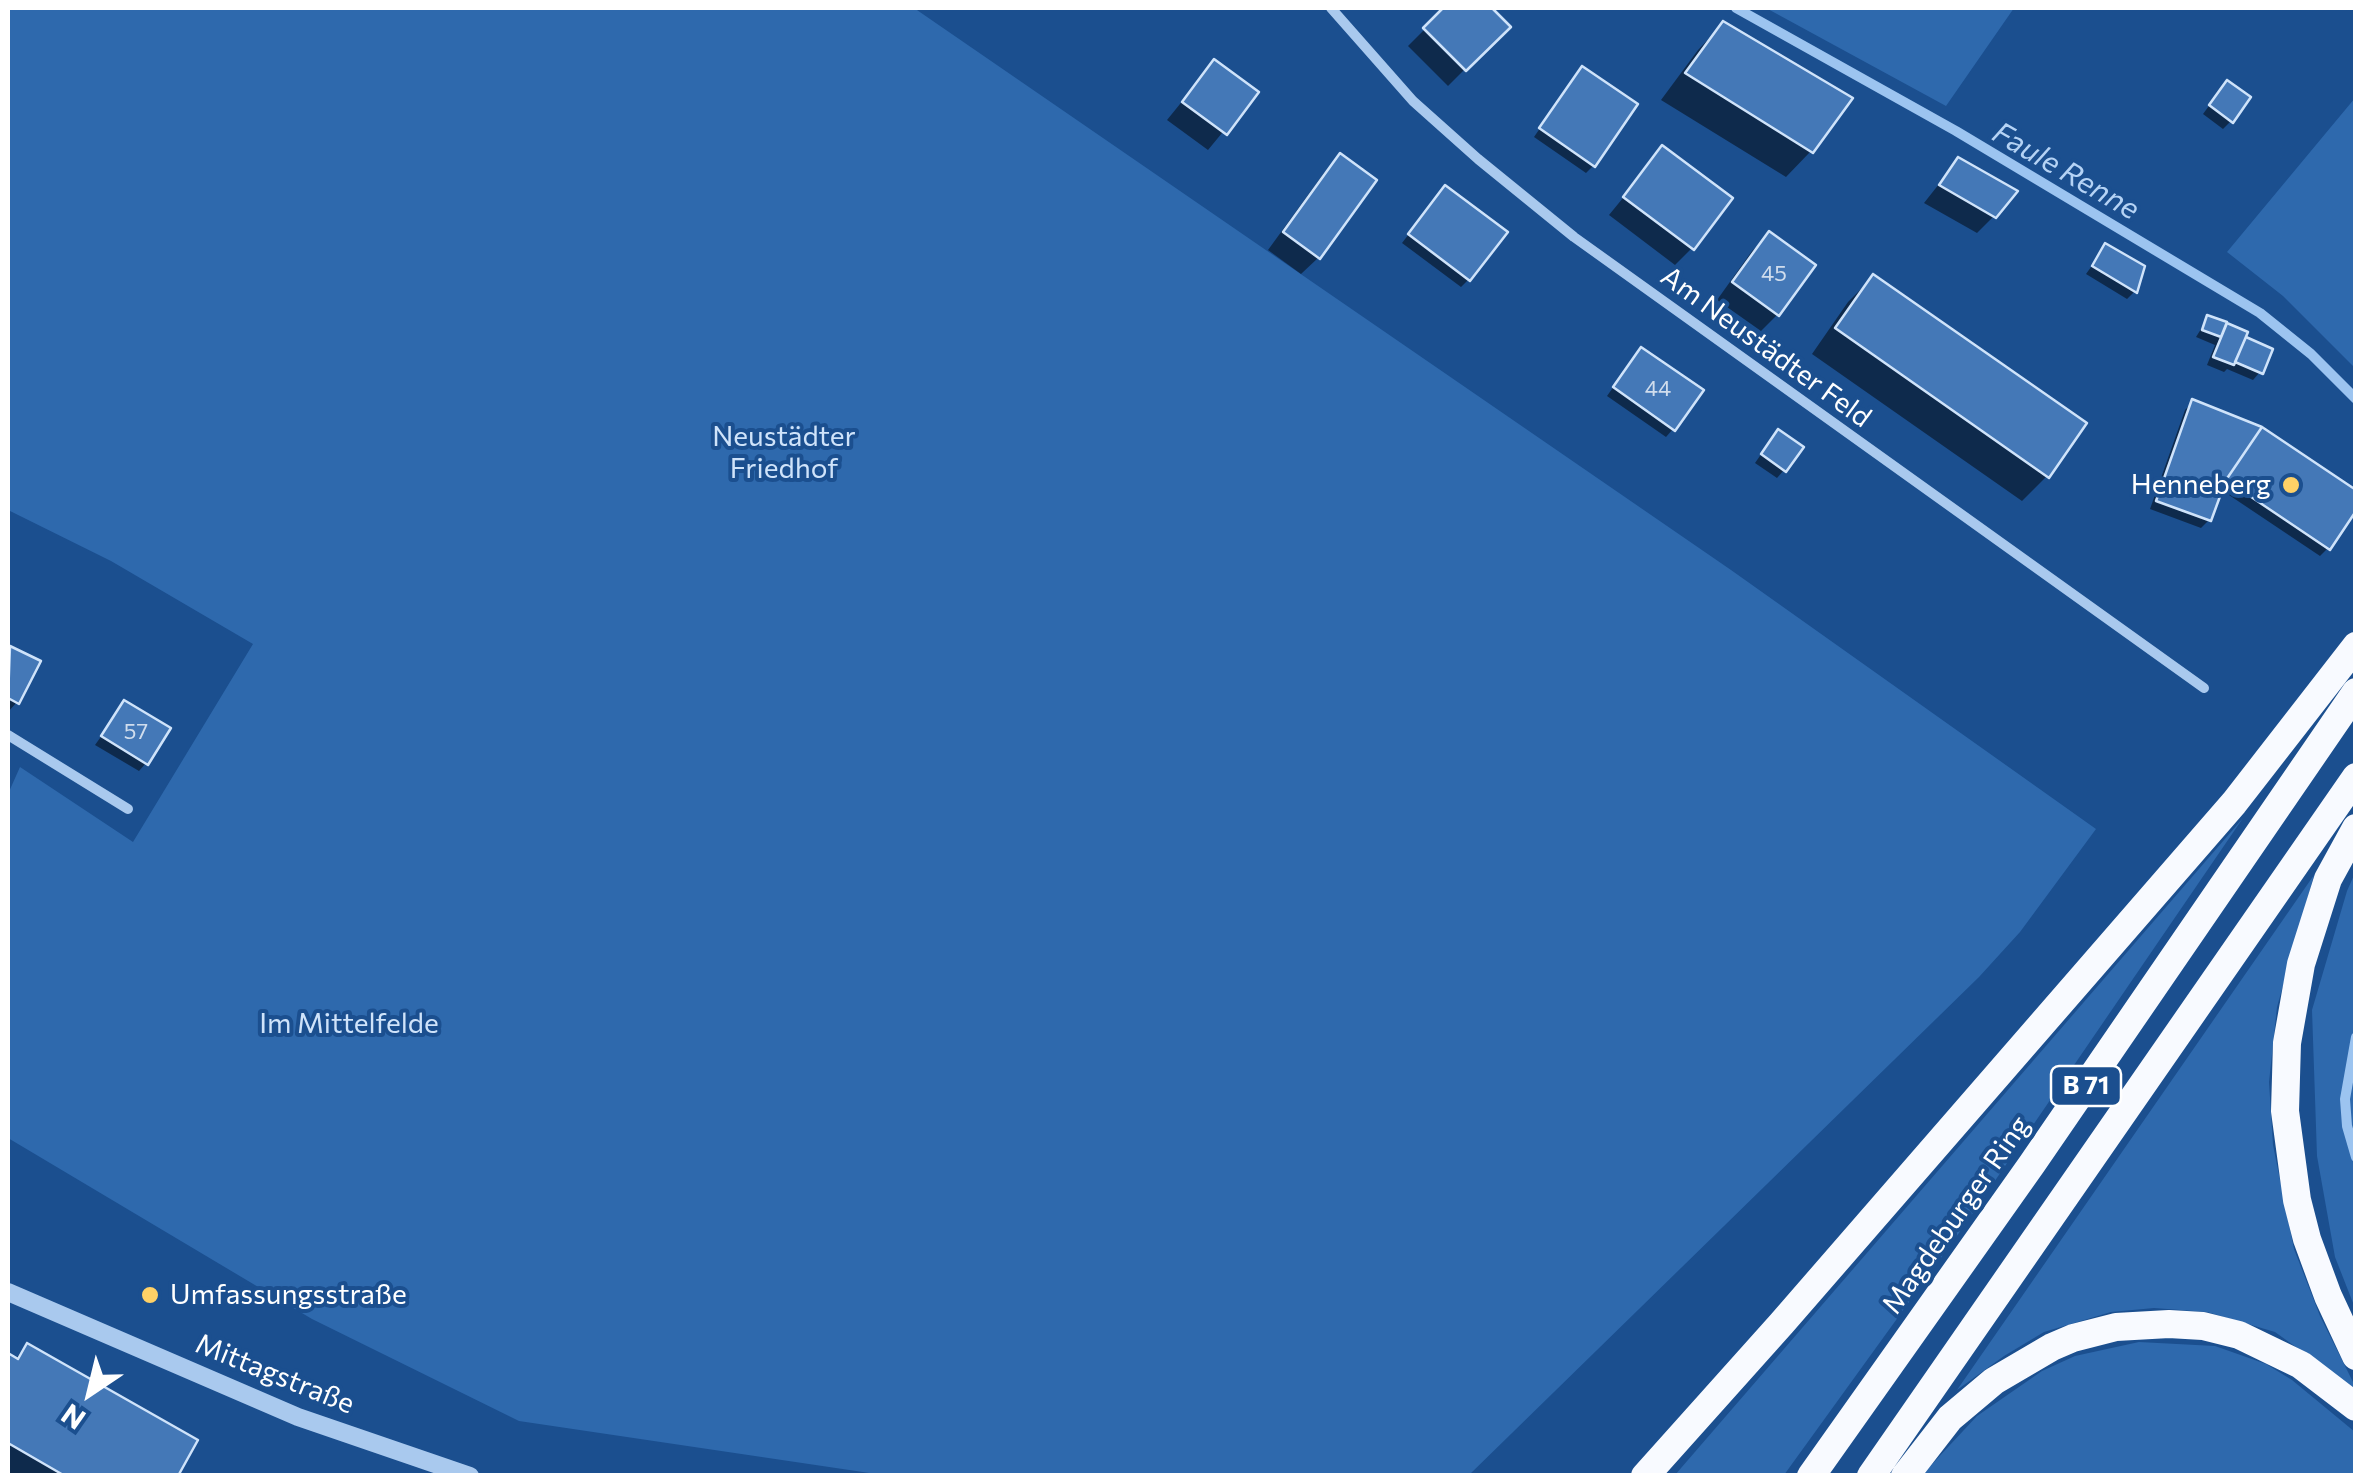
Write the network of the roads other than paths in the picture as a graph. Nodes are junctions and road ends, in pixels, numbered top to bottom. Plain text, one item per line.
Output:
1 (1330, 8) edge
2 (2356, 646) edge
3 (2204, 688) dead end
4 (2356, 692) edge
5 (8, 735) edge
6 (2356, 777) edge
7 (128, 809) dead end
8 (2356, 828) edge
9 (8, 1292) edge
10 (2356, 1356) edge
11 (2356, 1406) edge
12 (470, 1476) edge
13 (1645, 1476) edge
14 (1811, 1476) edge
15 (1872, 1476) edge
16 (1905, 1476) edge

1 - 3 street, Am Neustädter Feld
2 - 13 highway
4 - 14 highway, Magdeburger Ring / B 71
5 - 7 street
6 - 15 highway, B 71
8 - 10 highway
9 - 12 street, Mittagstraße
11 - 16 highway

